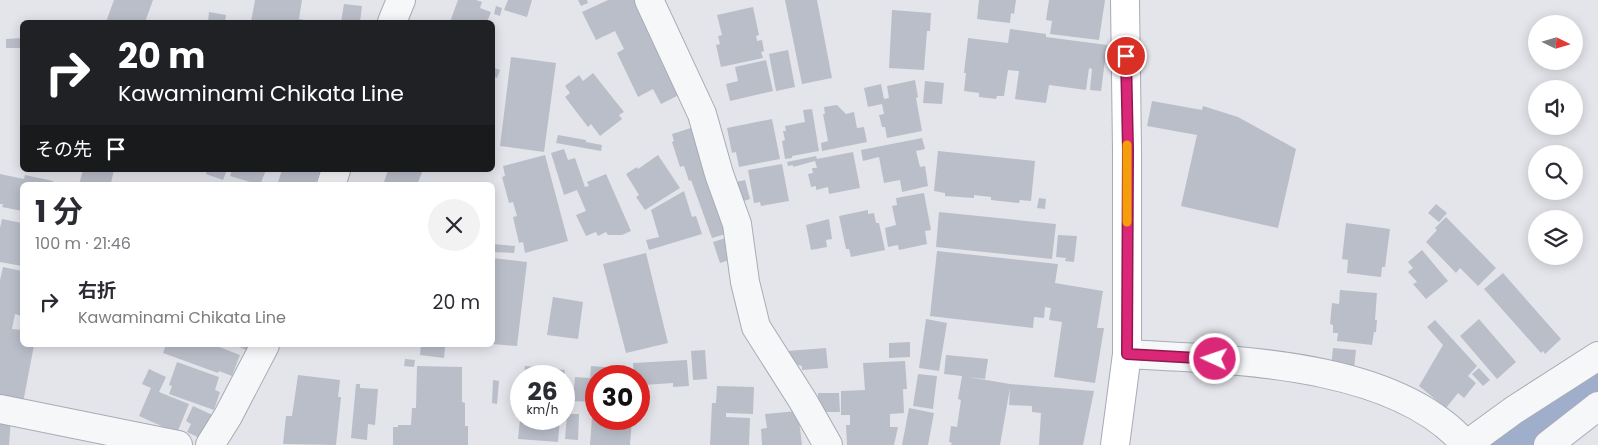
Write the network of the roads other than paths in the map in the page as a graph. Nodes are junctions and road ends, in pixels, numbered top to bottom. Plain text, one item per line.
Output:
1 (401, 0) edge
2 (649, 0) edge
3 (1125, 0) edge
4 (393, 20) edge
5 (264, 347) edge
6 (1127, 354) junction
7 (1598, 356) edge
8 (1598, 406) edge
9 (0, 409) edge
10 (178, 445) edge
11 (210, 445) edge
12 (828, 445) edge
13 (1115, 445) edge
14 (1466, 445) edge
15 (1548, 445) edge

1 - 4 street
2 - 12 street
3 - 6 main road
5 - 11 street
6 - 13 main road
6 - 14 street
7 - 14 street
8 - 15 street
9 - 10 street

